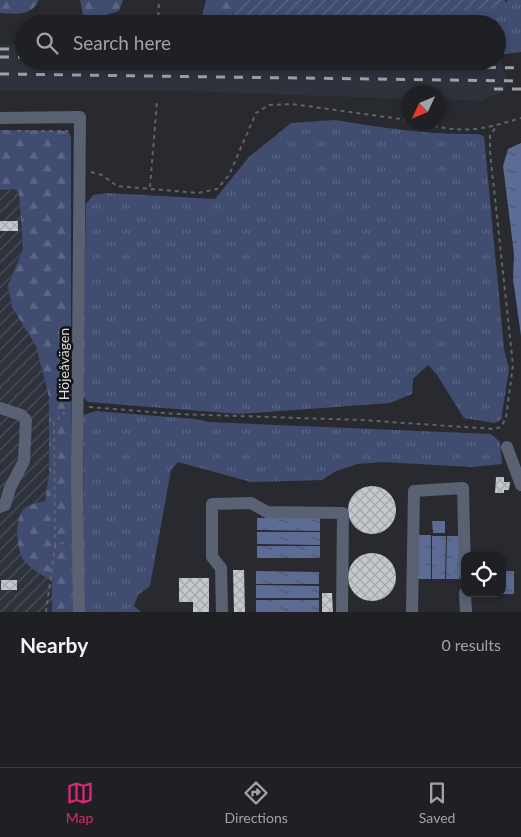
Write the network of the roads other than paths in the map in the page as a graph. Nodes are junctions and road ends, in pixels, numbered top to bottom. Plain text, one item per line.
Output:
1 (0, 118) edge
2 (0, 408) edge
3 (507, 447) dead end
4 (521, 485) edge
5 (0, 507) edge
6 (464, 552) edge
7 (465, 597) edge
8 (79, 612) edge
9 (222, 612) edge
10 (342, 612) edge
11 (412, 612) edge
12 (466, 612) edge

1 - 8 street, Höjeåvägen
2 - 5 street
3 - 4 street
6 - 11 street
7 - 12 street
9 - 10 street

